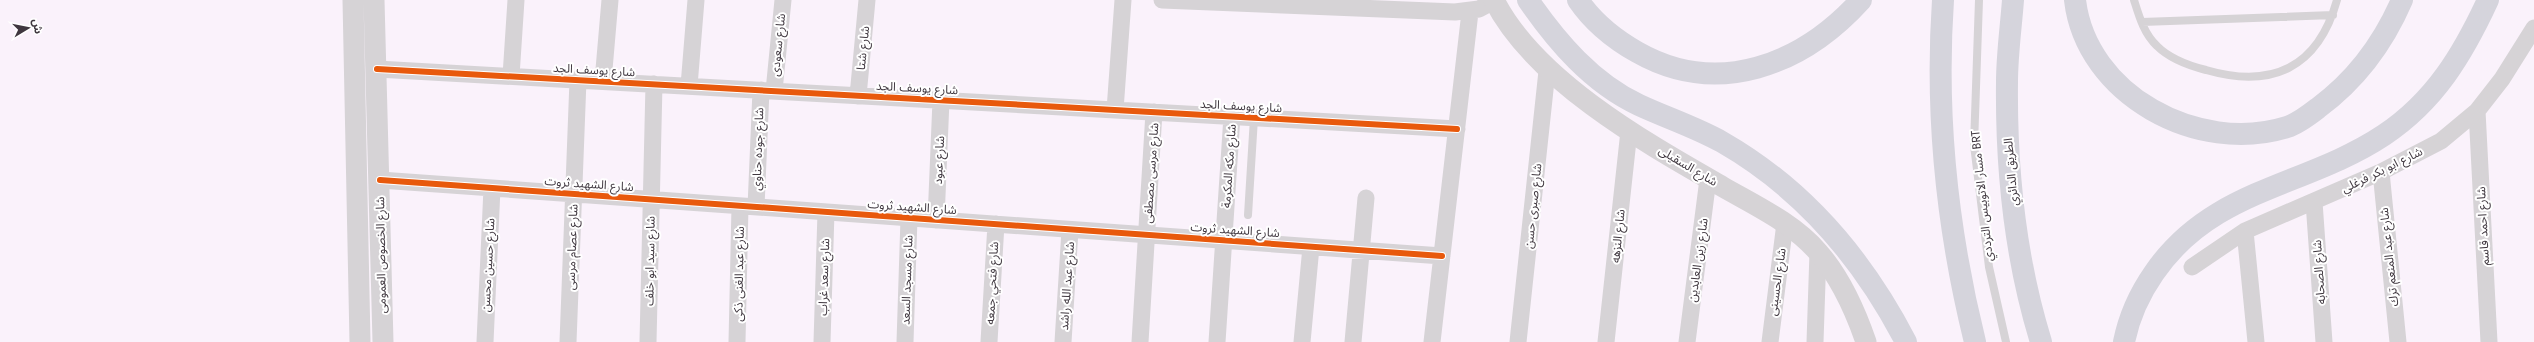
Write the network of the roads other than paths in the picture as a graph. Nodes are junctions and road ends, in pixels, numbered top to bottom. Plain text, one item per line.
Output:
1 (353, 0) edge
2 (374, 0) edge
3 (516, 0) edge
4 (610, 0) edge
5 (696, 0) edge
6 (783, 0) edge
7 (867, 0) edge
8 (1123, 0) edge
9 (1162, 0) edge
10 (1528, 0) edge
11 (1578, 0) edge
12 (1861, 0) edge
13 (1943, 0) edge
14 (1978, 0) edge
15 (2013, 0) edge
16 (2075, 0) edge
17 (2134, 0) edge
18 (2337, 0) edge
19 (2402, 0) edge
20 (2488, 0) edge
21 (1494, 1) edge
22 (1470, 12) junction
23 (2333, 15) junction
24 (2142, 22) junction
25 (2534, 29) edge
26 (377, 69) junction
27 (1547, 71) junction
28 (511, 76) junction
29 (578, 80) junction
30 (603, 81) junction
31 (654, 84) junction
32 (689, 86) junction
33 (767, 90) junction
34 (858, 96) junction
35 (941, 100) junction
36 (1115, 110) junction
37 (2477, 111) junction
38 (1154, 112) junction
39 (1232, 116) junction
40 (1254, 118) junction
41 (1457, 129) junction
42 (1629, 131) junction
43 (2381, 172) junction
44 (1708, 179) junction
45 (380, 180) junction
46 (492, 188) junction
47 (574, 194) junction
48 (1366, 198) dead end
49 (651, 200) junction
50 (2314, 202) junction
51 (748, 206) junction
52 (826, 212) junction
53 (1248, 215) dead end
54 (909, 218) junction
55 (936, 220) junction
56 (1785, 223) junction
57 (996, 224) junction
58 (1070, 230) junction
59 (2245, 231) junction
60 (1147, 235) junction
61 (1224, 241) junction
62 (1311, 247) junction
63 (1361, 250) junction
64 (1818, 252) junction
65 (1442, 256) junction
66 (2192, 267) dead end
67 (360, 342) edge
68 (383, 342) edge
69 (485, 342) edge
70 (568, 342) edge
71 (648, 342) edge
72 (738, 342) edge
73 (822, 342) edge
74 (905, 342) edge
75 (989, 342) edge
76 (1063, 342) edge
77 (1140, 342) edge
78 (1217, 342) edge
79 (1302, 342) edge
80 (1353, 342) edge
81 (1432, 342) edge
82 (1518, 342) edge
83 (1606, 342) edge
84 (1687, 342) edge
85 (1770, 342) edge
86 (1817, 342) edge
87 (1866, 342) edge
88 (1906, 342) edge
89 (1975, 342) edge
90 (2006, 342) edge
91 (2041, 342) edge
92 (2124, 342) edge
93 (2256, 342) edge
94 (2324, 342) edge
95 (2398, 342) edge
96 (2489, 342) edge

1 - 67 street, شارع الخصوص العمومى
2 - 26 street, شارع الخصوص العمومى
3 - 28 street
4 - 30 street
5 - 32 street
6 - 33 street, شارع سعودى
7 - 34 street, شارع شتا
8 - 36 street
9 - 22 street
10 - 88 highway
11 - 12 highway
13 - 89 highway
14 - 90 lane, مسار الاتوبيس الترددي BRT
15 - 91 highway, الطريق الدائري
16 - 19 highway
17 - 24 lane
18 - 23 lane
20 - 92 highway
21 - 22 street
21 - 27 street, شارع السقيلى
22 - 41 street
23 - 24 lane
23 - 24 lane
25 - 37 street, شارع ابو بكر فرغلي
26 - 28 street, شارع يوسف الجد
26 - 45 street, شارع الخصوص العمومى
27 - 42 street, شارع السقيلى
27 - 82 street, شارع صبرى حسن
28 - 29 street, شارع يوسف الجد
29 - 30 street, شارع يوسف الجد
29 - 47 street, شارع عصام مرسى
30 - 31 street, شارع يوسف الجد
31 - 32 street, شارع يوسف الجد
31 - 49 street, شارع سيد ابو خلف
32 - 33 street, شارع يوسف الجد
33 - 34 street, شارع يوسف الجد
33 - 51 street, شارع جوده حناوي
34 - 35 street, شارع يوسف الجد
35 - 36 street, شارع يوسف الجد
35 - 55 street, شارع عبود
36 - 38 street, شارع يوسف الجد
37 - 43 street, شارع ابو بكر فرغلي
37 - 96 street, شارع احمد قاسم
38 - 39 street, شارع يوسف الجد
38 - 60 street, شارع مرسى مصطفى
39 - 40 street, شارع يوسف الجد
39 - 61 street, شارع مكه المكرمة
40 - 41 street, شارع يوسف الجد
40 - 53 lane
41 - 65 street
42 - 44 street, شارع السقيلى
42 - 83 street, شارع النزهه
43 - 50 street, شارع ابو بكر فرغلي
43 - 95 street, شارع عبد المنعم ترك
44 - 56 street, شارع السقيلى
44 - 84 street, شارع زين العابدين
45 - 46 street, شارع الشهيد ثروت
45 - 68 street, شارع الخصوص العمومى
46 - 47 street, شارع الشهيد ثروت
46 - 69 street, شارع حسين محسن
47 - 49 street, شارع الشهيد ثروت
47 - 70 street, شارع عصام مرسى
48 - 63 street
49 - 51 street, شارع الشهيد ثروت
49 - 71 street, شارع سيد ابو خلف
50 - 59 street, شارع ابو بكر فرغلي
50 - 94 street, شارع الصحابه
51 - 52 street, شارع الشهيد ثروت
51 - 72 street, شارع عبد الغنى ذكى
52 - 54 street, شارع الشهيد ثروت
52 - 73 street, شارع سعد غراب
54 - 55 street, شارع الشهيد ثروت
54 - 74 street, شارع مسجد السعد
55 - 57 street, شارع الشهيد ثروت
56 - 64 street, شارع السقيلى
56 - 85 street, شارع الحسينى
57 - 58 street, شارع الشهيد ثروت
57 - 75 street, شارع فتحي جمعه
58 - 60 street, شارع الشهيد ثروت
58 - 76 street, شارع عبد الله راشد
59 - 66 street, شارع ابو بكر فرغلي
59 - 93 street
60 - 61 street, شارع الشهيد ثروت
60 - 77 street, شارع مرسى مصطفى
61 - 62 street, شارع الشهيد ثروت
61 - 78 street, شارع مكه المكرمة
62 - 63 street, شارع الشهيد ثروت
62 - 79 street
63 - 65 street, شارع الشهيد ثروت
63 - 80 street
64 - 86 street
64 - 87 street, شارع السقيلى
65 - 81 street

